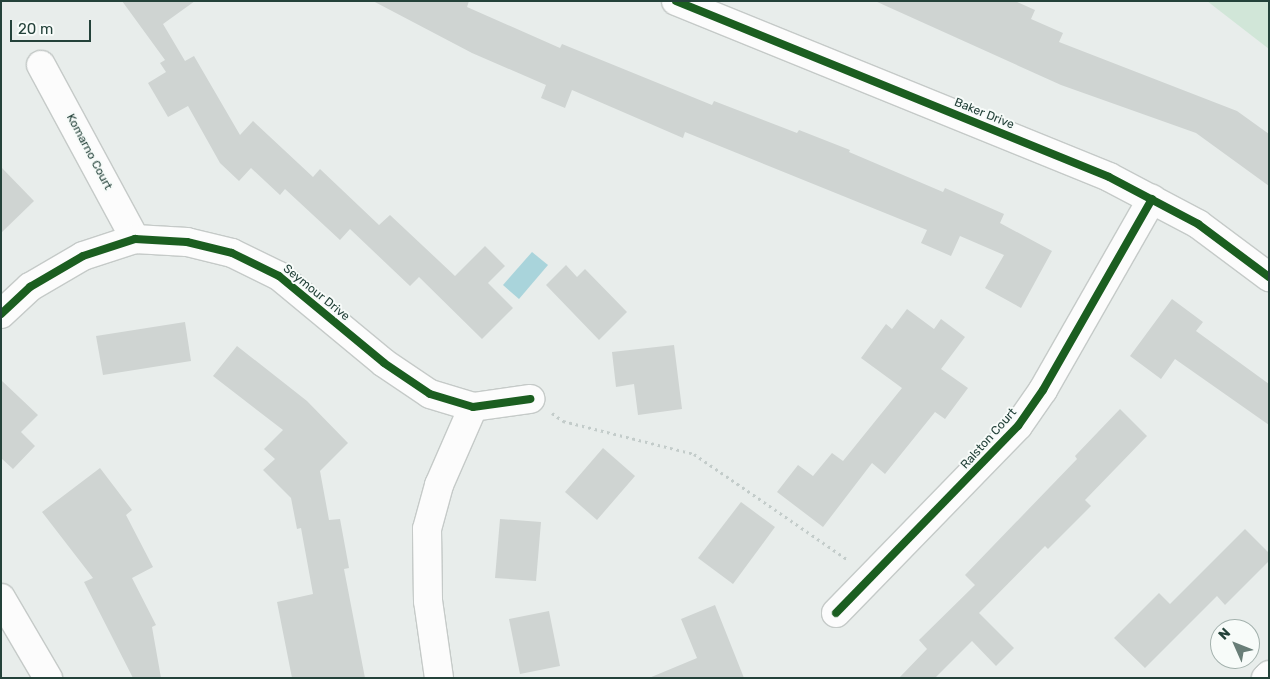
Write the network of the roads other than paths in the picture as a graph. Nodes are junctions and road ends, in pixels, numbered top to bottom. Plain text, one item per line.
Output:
1 (676, 1) edge
2 (41, 64) dead end
3 (1152, 199) junction
4 (135, 239) junction
5 (1269, 277) edge
6 (1, 314) edge
7 (530, 399) road end
8 (473, 407) junction
9 (1, 598) edge
10 (836, 614) dead end
11 (1269, 674) edge
12 (48, 678) edge
13 (439, 678) edge
14 (1266, 678) edge

1 - 3 street, Baker Drive
2 - 4 street, Komarno Court
3 - 5 street, Baker Drive
3 - 10 street, Ralston Court
4 - 6 street, Seymour Drive
4 - 8 street, Seymour Drive
7 - 8 street, Seymour Drive
8 - 13 street
9 - 12 street
11 - 14 street

